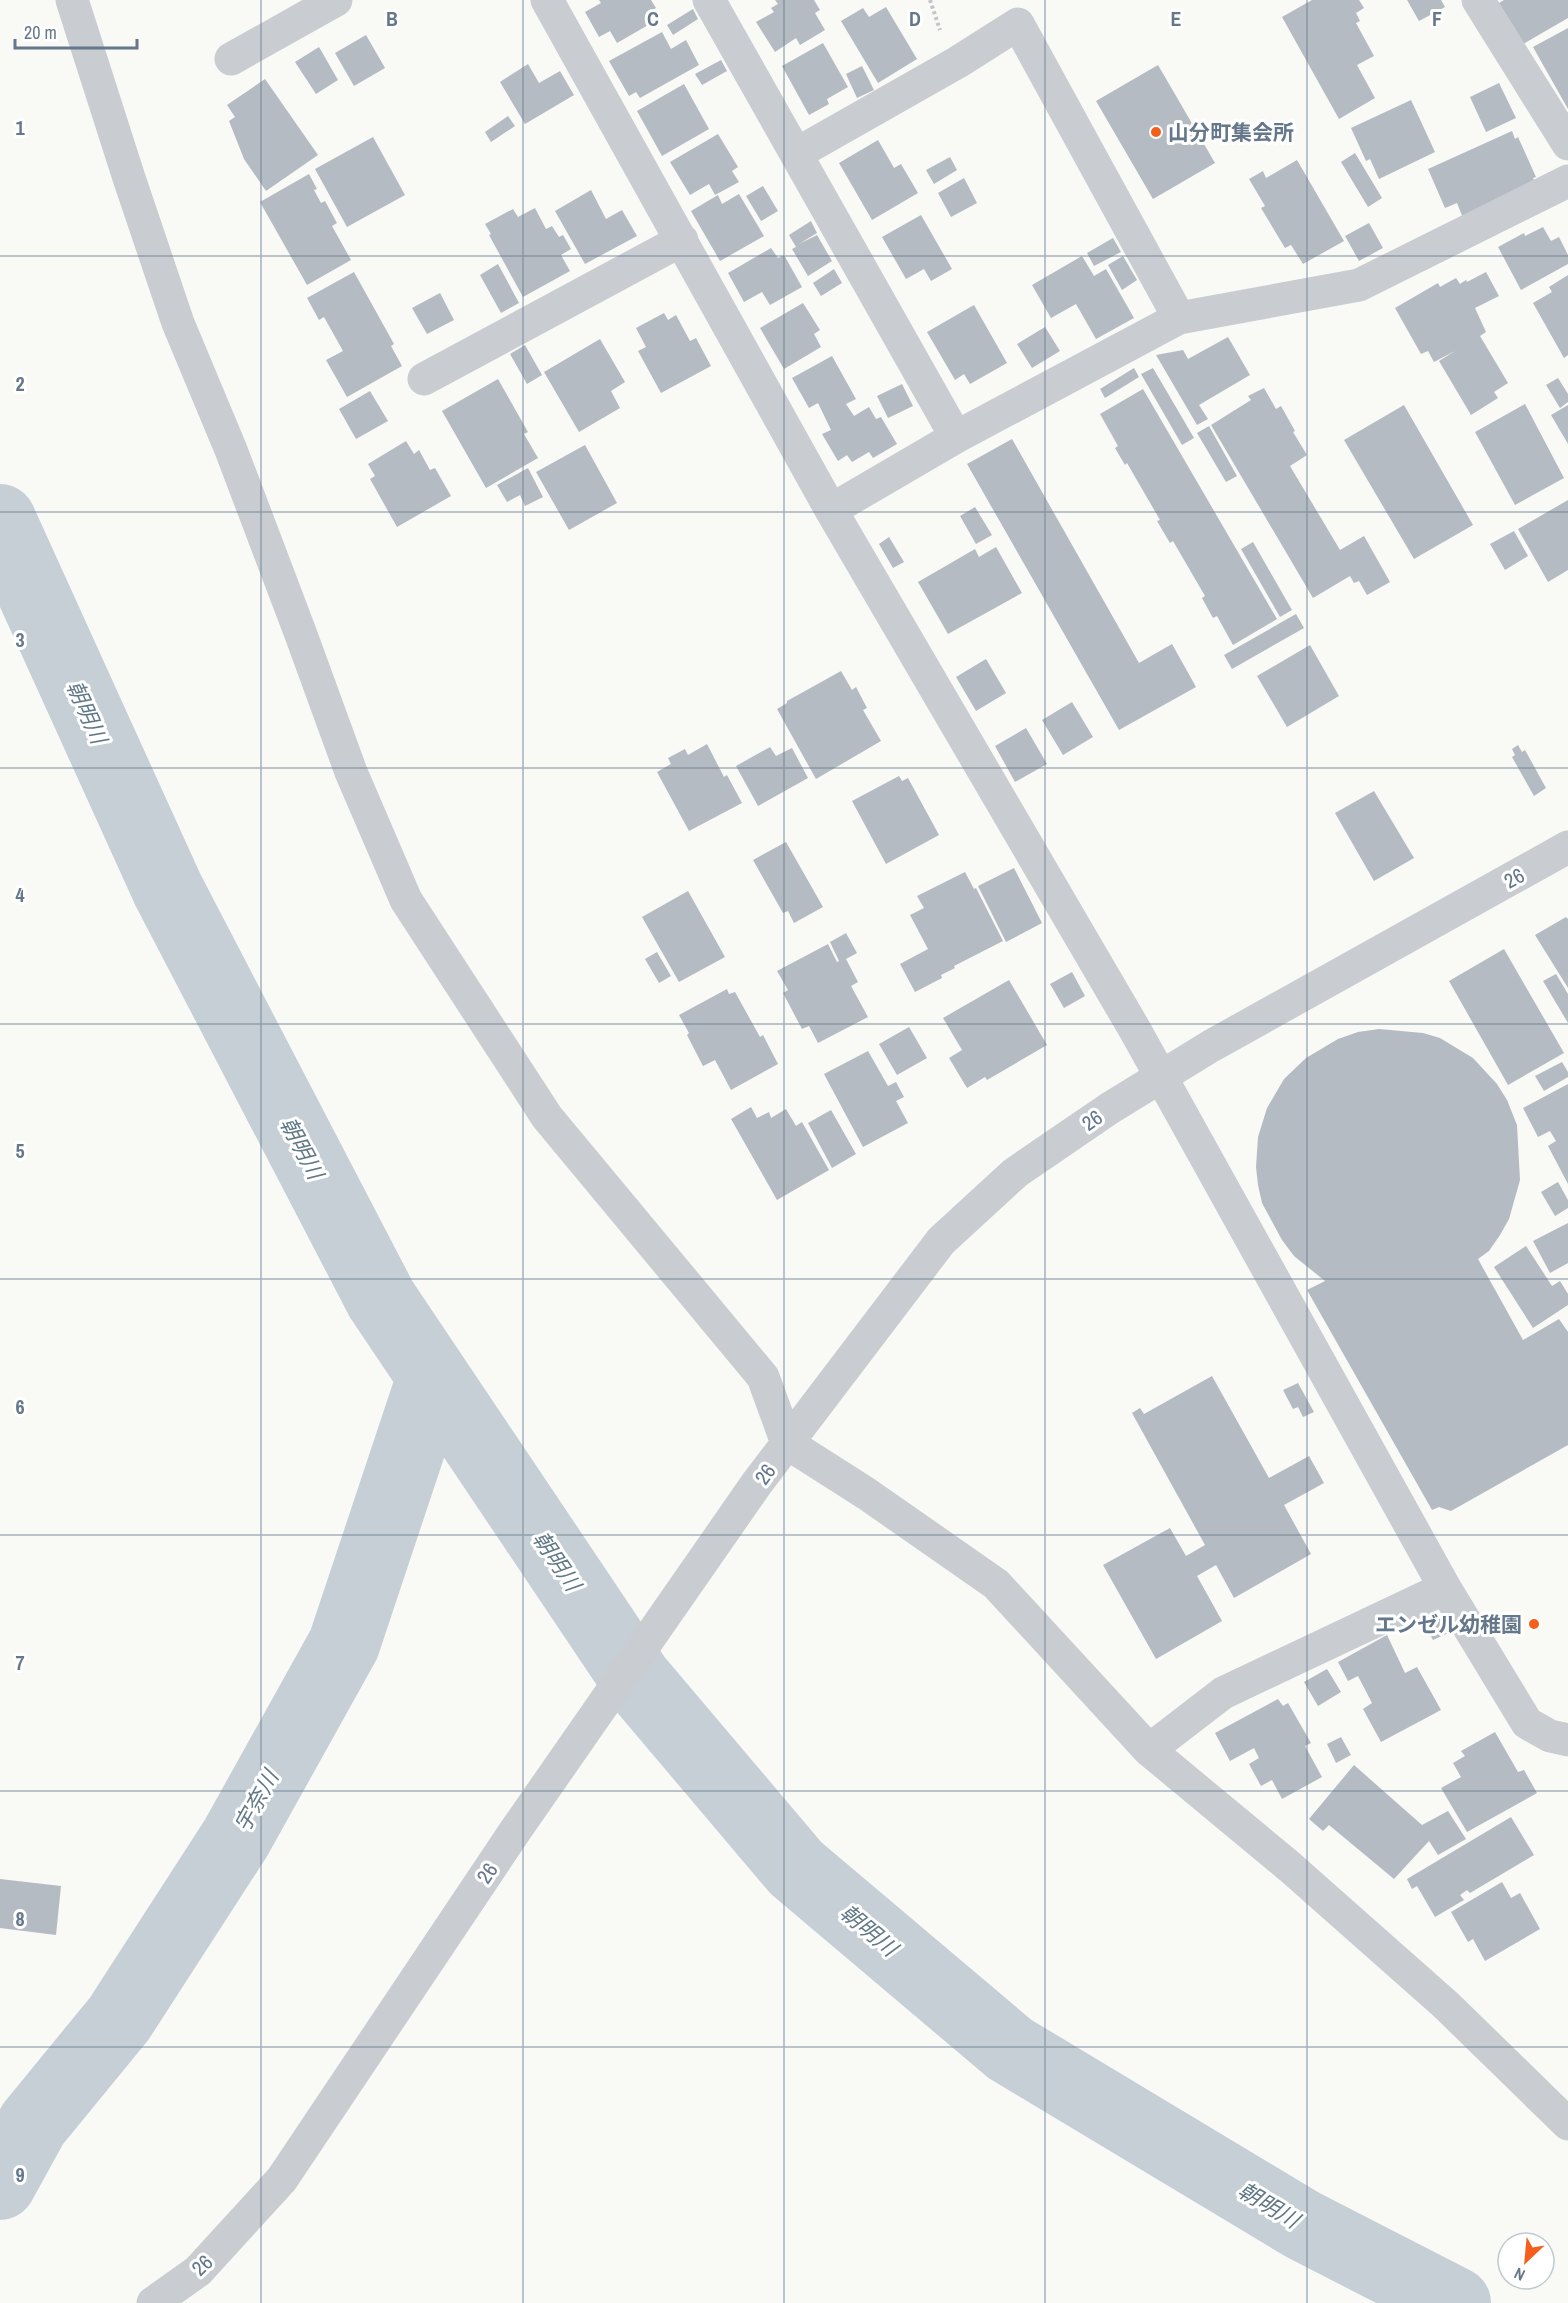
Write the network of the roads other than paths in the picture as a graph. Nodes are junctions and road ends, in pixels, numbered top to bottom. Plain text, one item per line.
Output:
1 (72, 0) edge
2 (336, 0) edge
3 (548, 0) edge
4 (709, 0) edge
5 (1478, 0) edge
6 (231, 59) dead end
7 (1568, 144) edge
8 (796, 154) junction
9 (1568, 180) edge
10 (682, 240) junction
11 (1179, 318) junction
12 (424, 379) dead end
13 (956, 437) junction
14 (831, 510) junction
15 (1568, 847) edge
16 (1161, 1077) junction
17 (787, 1443) junction
18 (1445, 1588) junction
19 (1568, 1740) edge
20 (1149, 1750) junction
21 (1568, 2124) edge
22 (153, 2303) edge

1 - 17 street
2 - 6 street
3 - 10 street
4 - 8 street
5 - 7 street
8 - 11 street
8 - 13 street
9 - 11 street
10 - 12 street
10 - 14 street
11 - 13 street
13 - 14 street
14 - 16 street
15 - 16 street, 26
16 - 17 street, 26
16 - 18 street
17 - 20 street
17 - 22 street, 26
18 - 19 street
18 - 20 street
20 - 21 street

